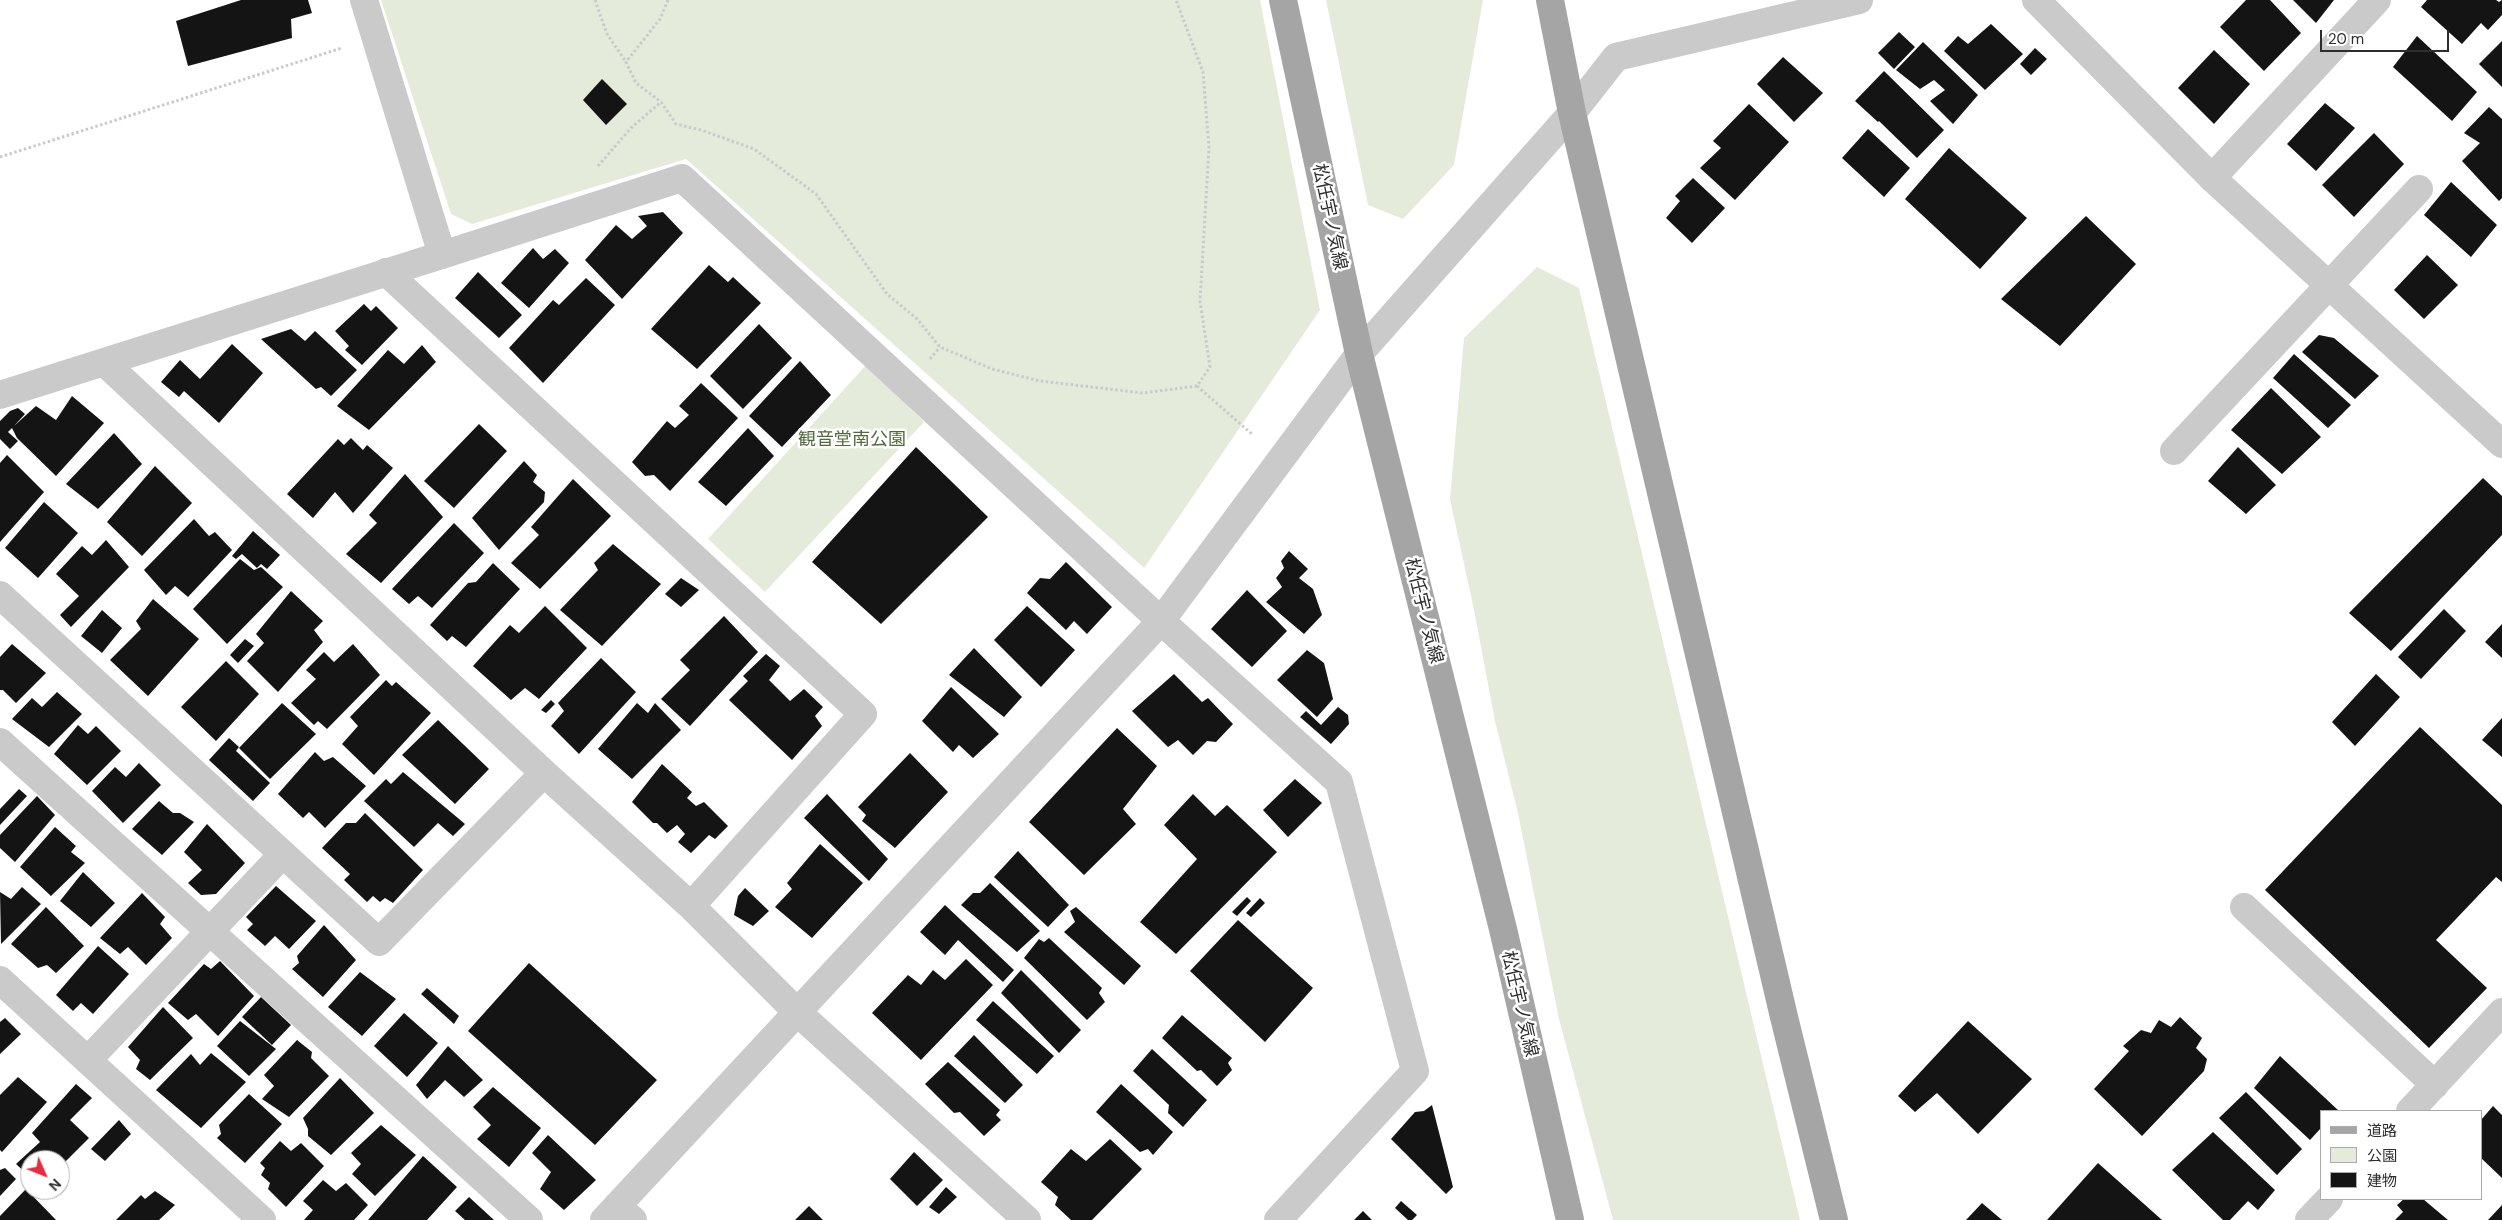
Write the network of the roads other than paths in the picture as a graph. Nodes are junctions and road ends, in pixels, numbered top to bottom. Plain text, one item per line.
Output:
1 (364, 0) edge
2 (1283, 0) edge
3 (1550, 0) edge
4 (1858, 0) edge
5 (2036, 0) edge
6 (2377, 0) edge
7 (1572, 113) junction
8 (2212, 178) junction
9 (2419, 189) dead end
10 (442, 255) junction
11 (386, 272) junction
12 (2328, 285) junction
13 (1359, 354) junction
14 (105, 363) junction
15 (0, 395) edge
16 (2502, 444) edge
17 (2174, 451) dead end
18 (0, 595) edge
19 (1161, 621) junction
20 (0, 742) edge
21 (544, 773) junction
22 (283, 854) junction
23 (691, 906) junction
24 (2244, 907) dead end
25 (209, 931) junction
26 (0, 980) edge
27 (796, 1012) junction
28 (2502, 1012) edge
29 (88, 1060) junction
30 (2435, 1085) junction
31 (2411, 1110) edge
32 (2328, 1200) edge
33 (618, 1215) edge
34 (262, 1220) edge
35 (529, 1220) edge
36 (1027, 1220) edge
37 (1278, 1220) edge
38 (1570, 1220) edge
39 (1834, 1220) edge
40 (2309, 1220) edge

1 - 10 street
2 - 13 main road, 松任宇ノ気線
3 - 7 main road
4 - 7 street
5 - 8 street
6 - 8 street
7 - 13 street
7 - 39 main road
8 - 12 street
9 - 12 street
10 - 11 street
10 - 19 street
11 - 14 street
11 - 23 street
12 - 16 street
12 - 17 street
13 - 19 street
13 - 38 main road, 松任宇ノ気線
14 - 15 street
14 - 21 street
18 - 22 street
19 - 27 street
19 - 37 street
20 - 25 street
21 - 22 street
21 - 23 street
22 - 25 street
23 - 27 street
24 - 30 street
25 - 29 street
25 - 35 street
26 - 29 street
27 - 33 street
27 - 36 street
28 - 30 street
29 - 34 street
30 - 31 street
32 - 40 street

